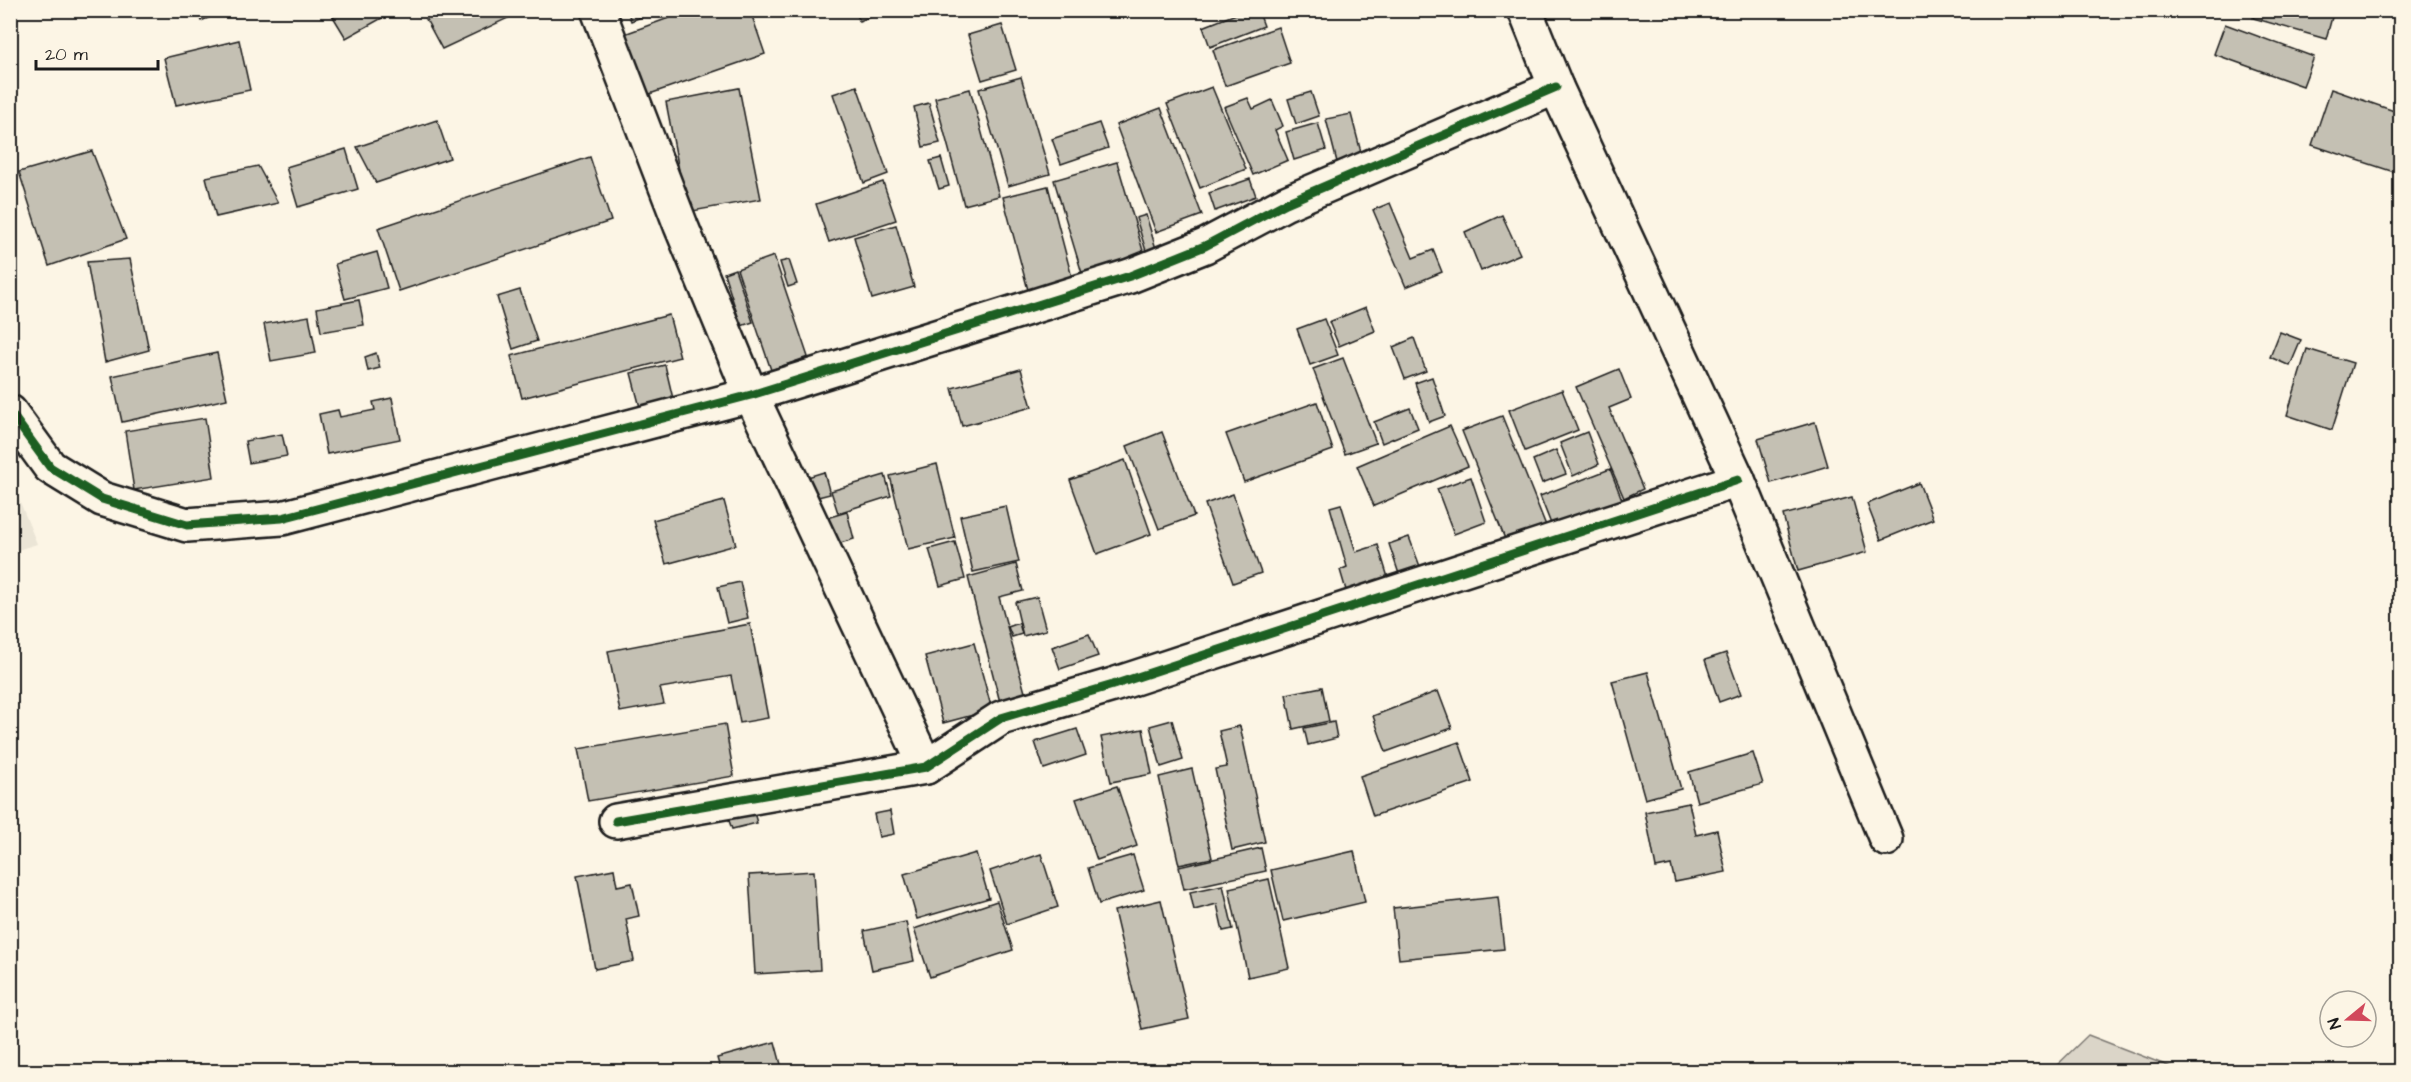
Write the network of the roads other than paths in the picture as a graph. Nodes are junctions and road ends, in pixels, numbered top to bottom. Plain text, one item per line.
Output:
1 (598, 10) edge
2 (1525, 10) edge
3 (1556, 87) junction
4 (751, 395) junction
5 (10, 412) edge
6 (1738, 480) junction
7 (926, 767) junction
8 (616, 821) dead end
9 (1886, 839) dead end

1 - 4 street
2 - 3 street
3 - 4 street
3 - 6 street
4 - 5 street
4 - 7 street
6 - 7 street
6 - 9 street
7 - 8 street

